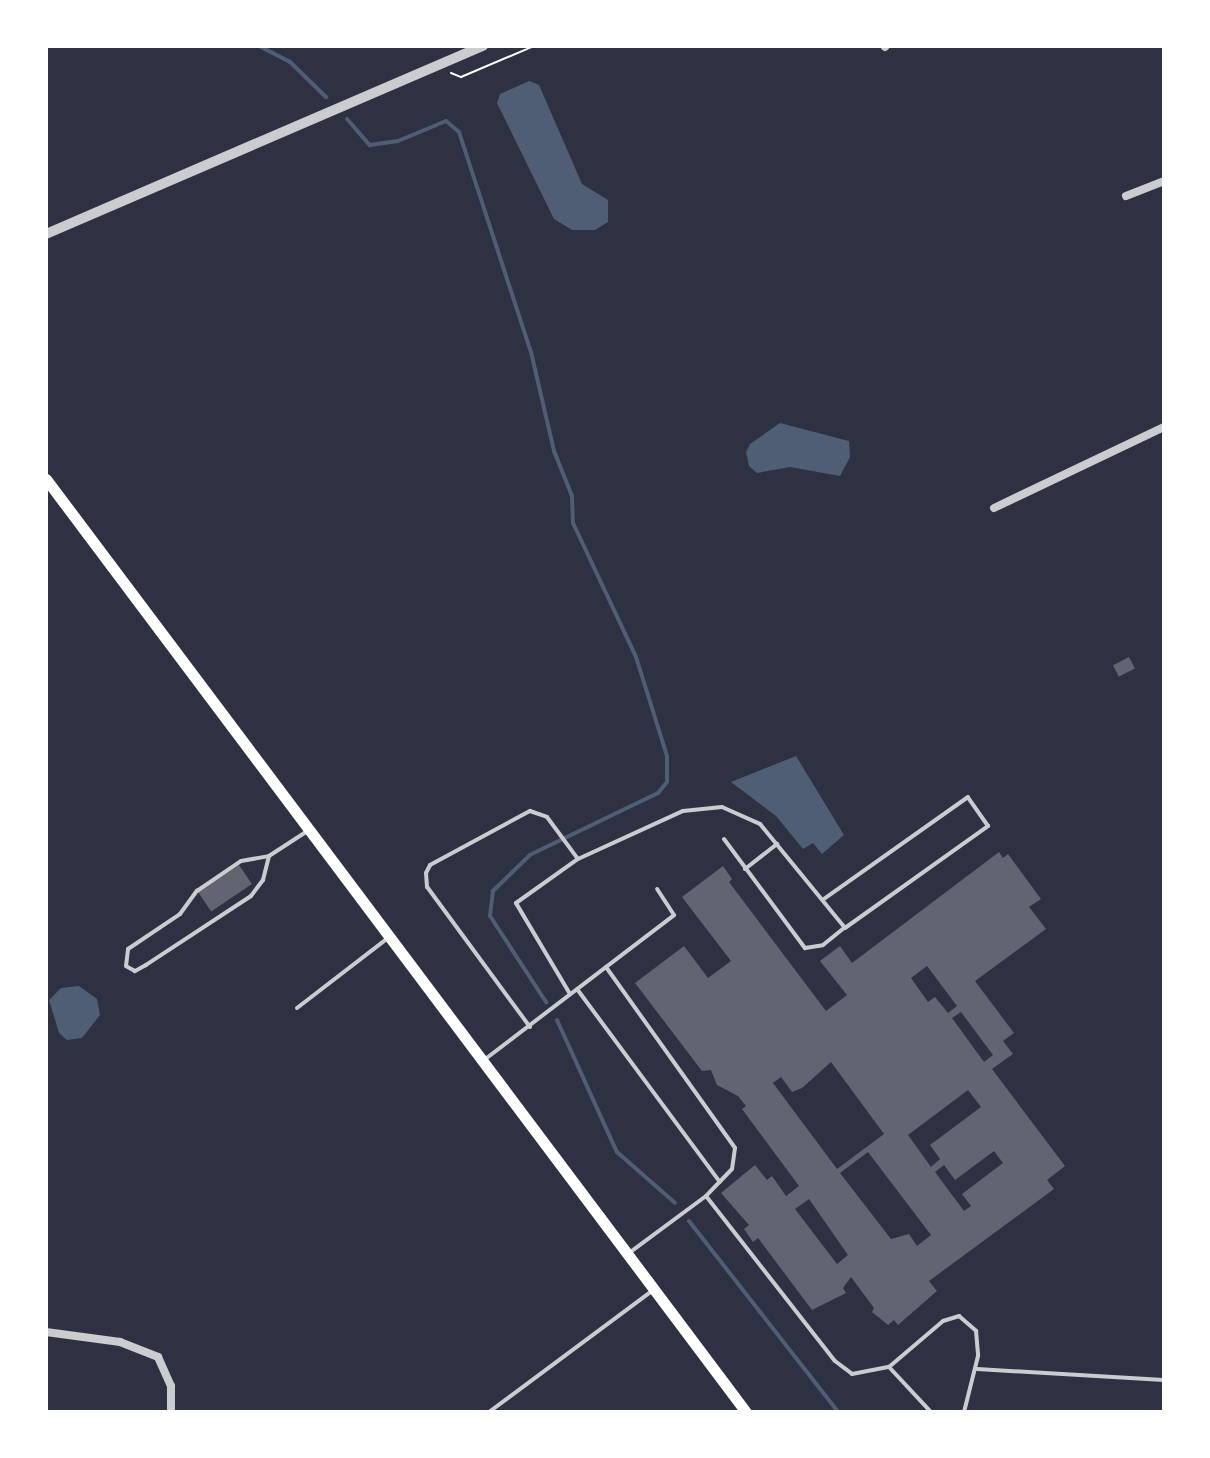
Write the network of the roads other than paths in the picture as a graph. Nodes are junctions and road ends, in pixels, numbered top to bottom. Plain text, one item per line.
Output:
1 (483, 46) edge
2 (1164, 181) edge
3 (1126, 196) dead end
4 (46, 234) edge
5 (1164, 427) edge
6 (46, 479) edge
7 (994, 508) dead end
8 (306, 832) junction
9 (724, 839) dead end
10 (777, 844) junction
11 (269, 856) junction
12 (578, 859) junction
13 (745, 869) junction
14 (657, 889) dead end
15 (824, 899) junction
16 (845, 928) junction
17 (388, 938) junction
18 (606, 967) junction
19 (577, 989) junction
20 (570, 994) junction
21 (297, 1008) dead end
22 (530, 1027) junction
23 (482, 1061) junction
24 (720, 1182) junction
25 (706, 1196) junction
26 (628, 1253) junction
27 (655, 1289) junction
28 (46, 1332) edge
29 (889, 1367) junction
30 (977, 1369) junction
31 (1164, 1380) edge
32 (171, 1412) edge
33 (489, 1412) edge
34 (746, 1412) edge
35 (931, 1412) edge
36 (964, 1412) edge

1 - 4 street
2 - 3 street
5 - 7 street
6 - 8 main road
8 - 11 lane
8 - 17 main road
9 - 13 lane
10 - 12 lane
10 - 13 lane
10 - 15 lane
11 - 11 lane
12 - 20 lane
12 - 22 lane
13 - 16 lane
14 - 18 lane
15 - 16 lane
15 - 16 lane
17 - 21 lane
17 - 23 main road
18 - 19 lane
18 - 24 lane
19 - 20 lane
19 - 24 lane
20 - 22 lane
22 - 23 lane
23 - 26 main road
24 - 25 lane
25 - 26 lane
25 - 29 lane
26 - 27 main road
27 - 33 lane
27 - 34 main road
28 - 32 street
29 - 30 lane
29 - 35 lane
30 - 31 lane
30 - 36 lane

